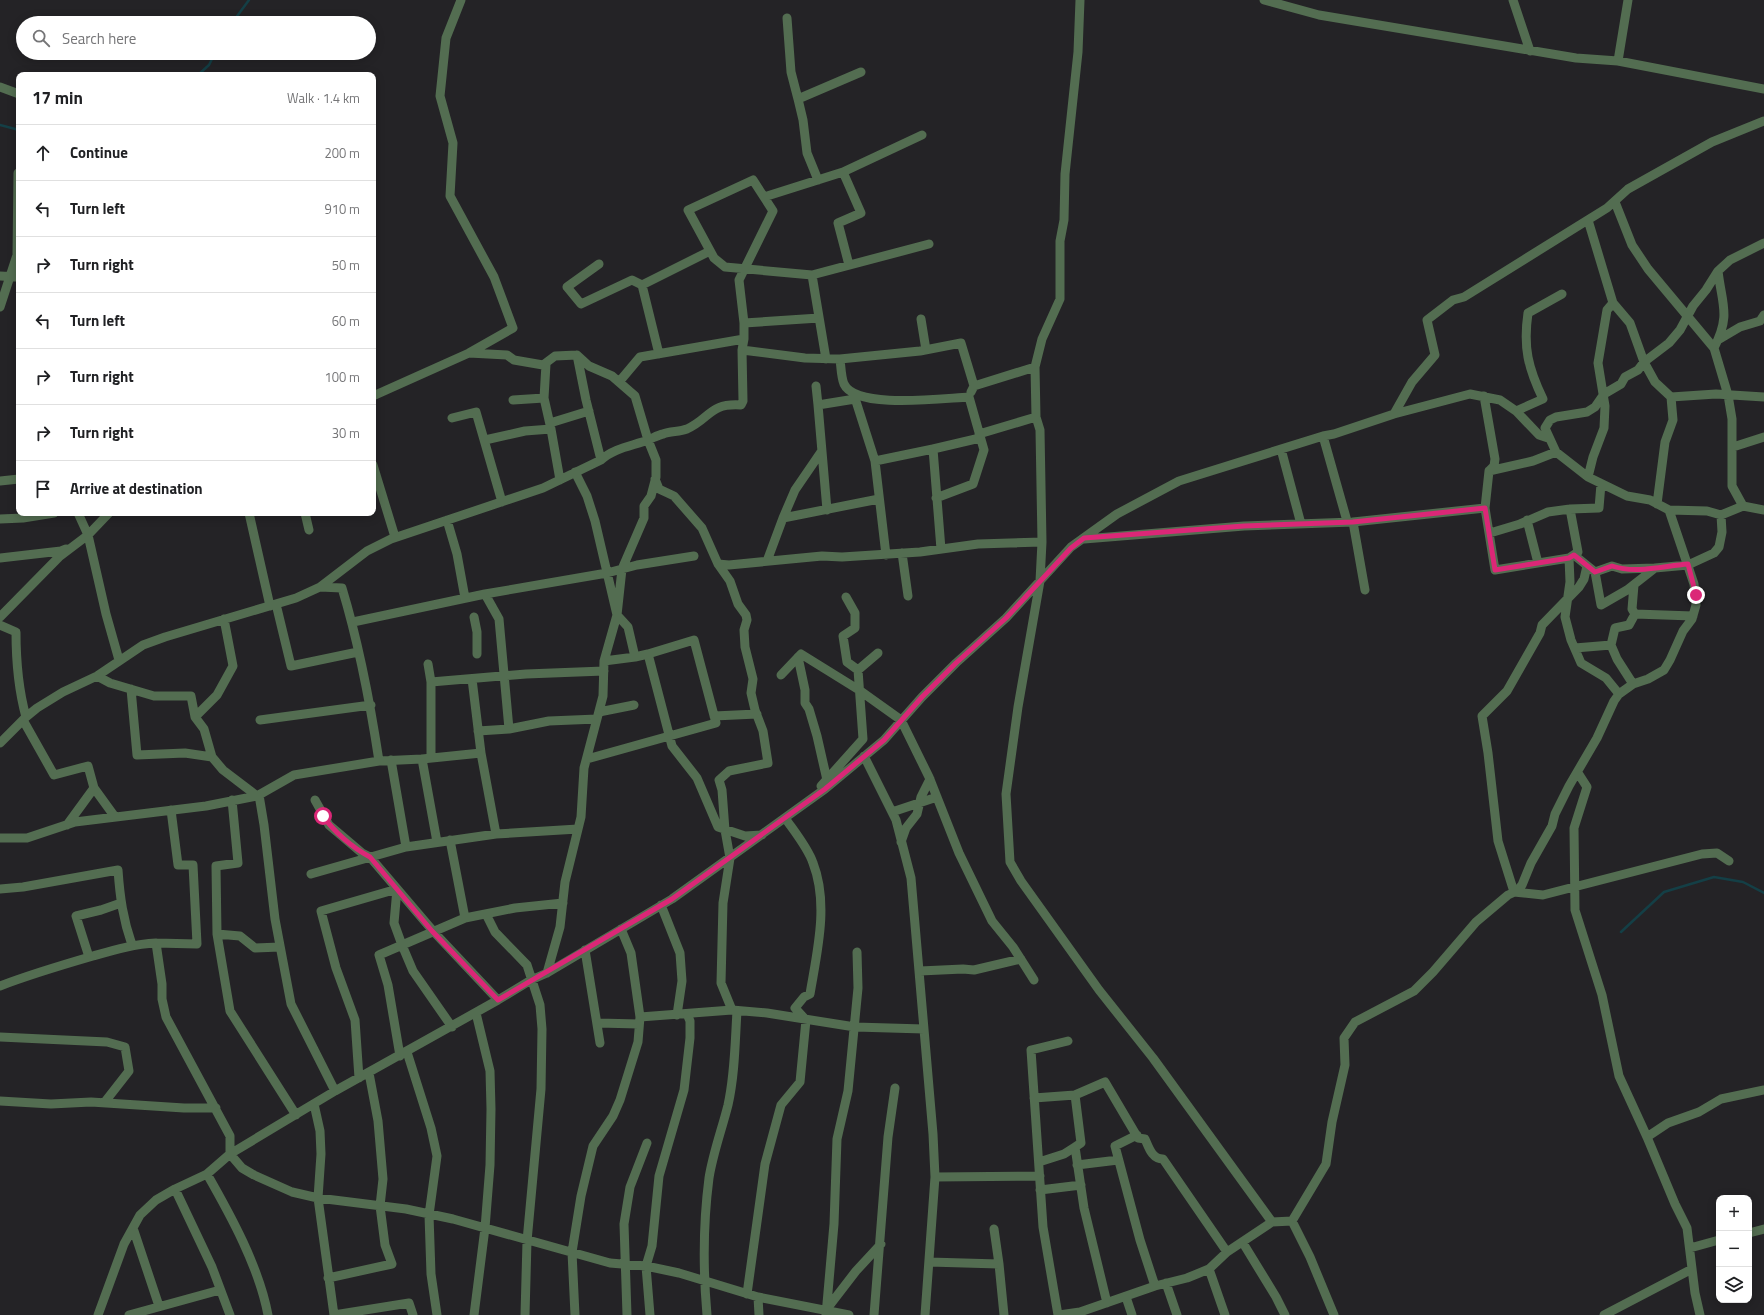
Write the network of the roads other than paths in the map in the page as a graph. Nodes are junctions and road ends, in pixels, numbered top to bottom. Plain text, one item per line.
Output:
1 (461, 0) edge
2 (1080, 0) edge
3 (1264, 0) edge
4 (1513, 0) edge
5 (1628, 0) edge
6 (787, 18) dead end
7 (1530, 51) junction
8 (1618, 61) junction
9 (862, 72) dead end
10 (0, 87) edge
11 (1764, 89) edge
12 (16, 93) edge
13 (798, 99) junction
14 (1764, 121) edge
15 (922, 135) dead end
16 (843, 172) junction
17 (818, 180) junction
18 (764, 198) junction
19 (1615, 202) junction
20 (1588, 220) junction
21 (1764, 243) edge
22 (929, 244) dead end
23 (710, 251) junction
24 (16, 257) edge
25 (599, 264) dead end
26 (849, 265) junction
27 (744, 269) junction
28 (1718, 271) junction
29 (812, 275) junction
30 (5, 276) edge
31 (16, 277) edge
32 (642, 284) junction
33 (1562, 294) dead end
34 (1613, 303) junction
35 (0, 307) edge
36 (1688, 316) junction
37 (1764, 316) edge
38 (819, 318) junction
39 (921, 319) dead end
40 (744, 324) junction
41 (744, 339) junction
42 (1716, 344) junction
43 (742, 350) junction
44 (926, 350) junction
45 (469, 353) junction
46 (659, 354) junction
47 (578, 355) junction
48 (826, 359) junction
49 (840, 359) junction
50 (1644, 362) junction
51 (546, 364) junction
52 (1035, 367) junction
53 (619, 382) junction
54 (816, 386) dead end
55 (974, 386) junction
56 (376, 395) edge
57 (1603, 395) junction
58 (1728, 395) junction
59 (854, 396) junction
60 (1484, 396) junction
61 (969, 397) junction
62 (1671, 397) junction
63 (1764, 397) edge
64 (544, 398) junction
65 (513, 400) dead end
66 (818, 404) junction
67 (589, 411) junction
68 (1516, 411) junction
69 (1394, 414) junction
70 (1036, 417) junction
71 (452, 418) dead end
72 (551, 426) junction
73 (980, 436) junction
74 (1322, 436) junction
75 (1764, 436) edge
76 (1548, 438) junction
77 (485, 440) junction
78 (648, 440) junction
79 (1732, 447) junction
80 (933, 449) junction
81 (1281, 450) junction
82 (821, 452) junction
83 (1556, 452) junction
84 (601, 460) junction
85 (875, 461) junction
86 (1489, 471) junction
87 (575, 472) junction
88 (376, 475) edge
89 (1588, 477) junction
90 (16, 479) edge
91 (656, 479) junction
92 (560, 480) junction
93 (0, 481) edge
94 (1601, 484) junction
95 (936, 498) junction
96 (879, 499) junction
97 (502, 502) junction
98 (1657, 504) junction
99 (1743, 506) junction
100 (1485, 508) junction
101 (1570, 509) junction
102 (827, 510) junction
103 (1669, 510) junction
104 (1764, 510) edge
105 (1721, 515) junction
106 (35, 516) edge
107 (79, 516) edge
108 (106, 516) edge
109 (251, 516) edge
110 (306, 516) edge
111 (783, 518) junction
112 (0, 519) edge
113 (447, 520) junction
114 (1527, 520) junction
115 (1350, 521) junction
116 (1301, 524) junction
117 (309, 530) dead end
118 (1490, 533) junction
119 (88, 535) junction
120 (395, 537) junction
121 (1084, 538) junction
122 (1042, 542) junction
123 (73, 546) junction
124 (941, 549) junction
125 (902, 552) junction
126 (886, 555) junction
127 (694, 556) dead end
128 (1572, 557) junction
129 (0, 558) edge
130 (767, 561) junction
131 (1538, 563) junction
132 (718, 564) junction
133 (1688, 564) junction
134 (1587, 566) junction
135 (1655, 568) junction
136 (622, 569) junction
137 (1595, 572) junction
138 (607, 573) junction
139 (1040, 581) junction
140 (1634, 585) junction
141 (320, 586) junction
142 (1365, 590) dead end
143 (485, 594) junction
144 (908, 596) dead end
145 (846, 597) dead end
146 (465, 598) junction
147 (1566, 601) junction
148 (273, 605) junction
149 (1635, 614) junction
150 (617, 615) junction
151 (1693, 616) junction
152 (0, 617) edge
153 (474, 618) dead end
154 (224, 619) junction
155 (352, 622) junction
156 (0, 625) edge
157 (1611, 645) junction
158 (1574, 648) junction
159 (358, 652) junction
160 (878, 653) dead end
161 (477, 654) dead end
162 (648, 654) junction
163 (635, 657) junction
164 (798, 657) junction
165 (119, 660) junction
166 (428, 664) dead end
167 (604, 666) junction
168 (858, 670) junction
169 (781, 675) dead end
170 (97, 676) junction
171 (504, 676) junction
172 (472, 679) junction
173 (431, 682) junction
174 (1633, 684) junction
175 (131, 689) junction
176 (859, 690) junction
177 (1619, 694) junction
178 (370, 705) junction
179 (634, 705) dead end
180 (757, 714) junction
181 (598, 715) junction
182 (714, 716) junction
183 (195, 717) junction
184 (24, 718) junction
185 (260, 720) dead end
186 (901, 720) junction
187 (509, 729) junction
188 (478, 731) junction
189 (670, 737) junction
190 (0, 743) edge
191 (481, 753) junction
192 (864, 756) junction
193 (212, 757) junction
194 (427, 758) junction
195 (587, 759) junction
196 (379, 760) junction
197 (391, 760) junction
198 (1578, 773) junction
199 (930, 779) junction
200 (827, 780) junction
201 (94, 788) junction
202 (258, 796) junction
203 (937, 797) junction
204 (232, 800) junction
205 (315, 800) dead end
206 (920, 803) junction
207 (170, 810) junction
208 (795, 811) junction
209 (892, 812) junction
210 (115, 817) junction
211 (785, 818) junction
212 (67, 825) junction
213 (578, 829) junction
214 (725, 830) junction
215 (496, 834) junction
216 (762, 835) junction
217 (0, 838) edge
218 (450, 840) junction
219 (437, 842) junction
220 (901, 842) junction
221 (406, 847) junction
222 (370, 857) junction
223 (730, 858) junction
224 (1728, 861) dead end
225 (310, 874) dead end
226 (1574, 888) junction
227 (0, 889) edge
228 (397, 889) junction
229 (1514, 892) junction
230 (121, 902) junction
231 (563, 903) junction
232 (661, 905) junction
233 (486, 914) junction
234 (464, 918) junction
235 (621, 929) junction
236 (432, 931) junction
237 (217, 934) junction
238 (156, 943) junction
239 (402, 945) junction
240 (132, 946) junction
241 (280, 947) junction
242 (585, 950) junction
243 (857, 952) dead end
244 (89, 957) junction
245 (1021, 959) junction
246 (920, 971) junction
247 (547, 973) junction
248 (531, 980) junction
249 (1034, 980) dead end
250 (0, 986) edge
251 (498, 1000) junction
252 (734, 1011) junction
253 (476, 1013) junction
254 (682, 1014) junction
255 (640, 1020) junction
256 (806, 1020) junction
257 (598, 1023) junction
258 (452, 1026) junction
259 (855, 1027) junction
260 (924, 1029) junction
261 (0, 1037) edge
262 (1068, 1041) dead end
263 (600, 1043) dead end
264 (403, 1054) junction
265 (369, 1073) junction
266 (359, 1078) junction
267 (895, 1088) dead end
268 (1764, 1090) edge
269 (335, 1091) junction
270 (1074, 1095) junction
271 (1034, 1098) junction
272 (0, 1101) edge
273 (104, 1103) junction
274 (314, 1104) junction
275 (216, 1108) junction
276 (296, 1115) junction
277 (1136, 1136) junction
278 (1647, 1137) junction
279 (646, 1143) dead end
280 (1074, 1147) junction
281 (230, 1154) junction
282 (1118, 1160) junction
283 (1038, 1162) junction
284 (1077, 1165) junction
285 (207, 1174) junction
286 (1040, 1176) junction
287 (935, 1177) junction
288 (1080, 1185) junction
289 (175, 1189) junction
290 (1040, 1190) junction
291 (318, 1198) junction
292 (380, 1206) junction
293 (429, 1215) junction
294 (1292, 1221) junction
295 (1272, 1222) junction
296 (132, 1228) junction
297 (485, 1228) junction
298 (994, 1229) dead end
299 (1764, 1229) edge
300 (1752, 1232) edge
301 (527, 1241) junction
302 (1716, 1241) edge
303 (1243, 1243) junction
304 (881, 1244) junction
305 (1690, 1248) junction
306 (572, 1252) junction
307 (1227, 1252) junction
308 (929, 1262) junction
309 (999, 1264) junction
310 (625, 1265) junction
311 (646, 1266) junction
312 (1209, 1269) junction
313 (1692, 1269) junction
314 (328, 1278) junction
315 (704, 1282) junction
316 (1166, 1283) junction
317 (1155, 1286) junction
318 (220, 1290) junction
319 (747, 1294) junction
320 (758, 1297) junction
321 (1126, 1297) junction
322 (1107, 1303) junction
323 (159, 1306) junction
324 (826, 1312) edge
325 (1081, 1314) edge
326 (98, 1315) edge
327 (129, 1315) edge
328 (230, 1315) edge
329 (267, 1315) edge
330 (413, 1315) edge
331 (437, 1315) edge
332 (474, 1315) edge
333 (525, 1315) edge
334 (574, 1315) edge
335 (627, 1315) edge
336 (650, 1315) edge
337 (707, 1315) edge
338 (759, 1315) edge
339 (849, 1315) edge
340 (874, 1315) edge
341 (925, 1315) edge
342 (1004, 1315) edge
343 (1058, 1315) edge
344 (1132, 1315) edge
345 (1177, 1315) edge
346 (1225, 1315) edge
347 (1285, 1315) edge
348 (1334, 1315) edge
349 (1604, 1315) edge
350 (1700, 1315) edge

1 - 45 street
2 - 52 street
3 - 7 street
4 - 7 street
5 - 8 street
6 - 13 street
7 - 8 street
8 - 11 street
9 - 13 street
10 - 12 street
13 - 17 street
14 - 19 street
15 - 16 street
16 - 17 street
16 - 26 street
17 - 18 street
18 - 23 street
18 - 27 street
19 - 20 street
19 - 36 street
20 - 34 street
20 - 69 street
21 - 28 street
22 - 26 street
23 - 27 street
23 - 32 street
24 - 30 street
25 - 32 street
26 - 29 street
27 - 29 street
27 - 40 street
28 - 36 street
28 - 42 street
29 - 38 street
30 - 31 street
30 - 35 street
32 - 46 street
33 - 68 street
34 - 50 street
34 - 57 street
36 - 42 street
36 - 50 street
37 - 42 street
38 - 40 street
38 - 48 street
39 - 44 street
40 - 41 street
41 - 43 street
41 - 46 street
42 - 58 street
43 - 48 street
43 - 78 street
44 - 49 street
44 - 55 street
45 - 51 street
45 - 56 street
46 - 53 street
47 - 51 street
47 - 53 street
47 - 67 street
48 - 49 street
49 - 59 street
50 - 57 street
50 - 62 street
51 - 64 street
52 - 55 street
52 - 70 street
53 - 78 street
54 - 66 street
55 - 61 street
57 - 76 street
57 - 89 street
58 - 62 street
58 - 63 street
58 - 79 street
59 - 61 street
59 - 66 street
59 - 85 street
60 - 68 street
60 - 69 street
60 - 86 street
61 - 73 street
62 - 98 street
64 - 65 street
64 - 72 street
66 - 82 street
67 - 72 street
67 - 84 street
68 - 76 street
69 - 74 street
70 - 73 street
70 - 122 street
71 - 77 street
72 - 77 street
72 - 92 street
73 - 80 street
73 - 95 street
74 - 81 street
74 - 115 street
75 - 79 street
76 - 83 street
77 - 97 street
78 - 84 street
78 - 91 street
79 - 99 street
80 - 85 street
80 - 95 street
81 - 116 street
81 - 121 street
82 - 102 street
82 - 111 street
83 - 86 street
83 - 89 street
84 - 87 street
85 - 96 street
86 - 100 street
87 - 92 street
87 - 138 street
88 - 120 street
89 - 94 street
90 - 93 street
91 - 132 street
91 - 136 street
92 - 97 street
94 - 98 street
94 - 101 street
95 - 124 street
96 - 102 street
96 - 126 street
97 - 113 street
98 - 103 street
99 - 104 street
99 - 105 street
100 - 115 street
100 - 118 street
101 - 114 street
101 - 128 street
102 - 111 street
103 - 105 street
103 - 133 street
105 - 133 street
106 - 112 street
107 - 119 street
108 - 119 street
109 - 148 street
110 - 117 street
111 - 130 street
113 - 120 street
113 - 146 street
114 - 118 street
114 - 131 street
115 - 116 street
115 - 142 street
116 - 121 street
118 - 131 street
119 - 123 street
119 - 165 street
120 - 141 street
121 - 139 street
122 - 124 street
122 - 139 street
123 - 129 street
123 - 152 street
124 - 125 street
125 - 126 street
125 - 144 street
126 - 130 street
127 - 136 street
128 - 131 street
128 - 134 street
128 - 147 street
130 - 132 street
132 - 180 street
133 - 135 street
133 - 151 street
134 - 137 street
134 - 147 street
135 - 137 street
135 - 140 street
136 - 138 street
136 - 150 street
137 - 140 street
138 - 143 street
138 - 150 street
139 - 186 street
139 - 295 street
140 - 149 street
141 - 148 street
141 - 155 street
143 - 146 street
143 - 171 street
145 - 168 street
146 - 155 street
147 - 158 street
147 - 229 street
148 - 154 street
148 - 159 street
149 - 151 street
149 - 157 street
150 - 163 street
150 - 167 street
151 - 174 street
153 - 161 street
154 - 165 street
154 - 183 street
155 - 159 street
156 - 184 street
157 - 158 street
157 - 174 street
158 - 177 street
159 - 178 street
160 - 168 street
162 - 163 street
162 - 182 street
162 - 189 street
163 - 167 street
164 - 169 street
164 - 176 street
164 - 200 street
165 - 170 street
166 - 173 street
167 - 171 street
167 - 181 street
168 - 176 street
170 - 175 street
170 - 184 street
171 - 172 street
171 - 187 street
172 - 173 street
172 - 188 street
173 - 194 street
174 - 177 street
175 - 183 street
175 - 193 street
176 - 186 street
176 - 200 street
177 - 198 street
178 - 185 street
178 - 196 street
179 - 181 street
180 - 182 street
180 - 214 street
181 - 187 street
181 - 195 street
182 - 189 street
183 - 193 street
184 - 190 street
184 - 201 street
186 - 192 street
186 - 199 street
187 - 188 street
188 - 191 street
189 - 195 street
189 - 214 street
191 - 194 street
191 - 215 street
192 - 208 street
192 - 209 street
193 - 202 street
194 - 197 street
194 - 219 street
195 - 213 street
196 - 197 street
196 - 202 street
197 - 221 street
198 - 226 street
198 - 229 street
199 - 203 street
199 - 206 street
200 - 208 street
201 - 210 street
201 - 212 street
202 - 204 street
202 - 241 street
203 - 206 street
203 - 245 street
204 - 207 street
204 - 237 street
205 - 222 street
206 - 209 street
206 - 220 street
207 - 210 street
207 - 238 street
208 - 211 street
209 - 220 street
210 - 212 street
211 - 216 street
211 - 256 street
212 - 217 street
213 - 215 street
213 - 231 street
214 - 216 street
214 - 223 street
215 - 218 street
216 - 223 street
218 - 219 street
218 - 234 street
219 - 221 street
220 - 246 street
221 - 222 street
222 - 225 street
222 - 228 street
223 - 232 street
223 - 252 street
224 - 226 street
226 - 229 street
226 - 278 street
227 - 230 street
228 - 236 street
228 - 239 street
228 - 266 street
229 - 294 street
230 - 240 street
230 - 244 street
231 - 233 street
231 - 247 street
232 - 235 street
232 - 254 street
233 - 234 street
233 - 248 street
234 - 236 street
235 - 242 street
235 - 255 street
236 - 239 street
236 - 251 street
237 - 241 street
237 - 276 street
238 - 240 street
238 - 275 street
239 - 258 street
239 - 264 street
240 - 244 street
241 - 269 street
242 - 247 street
242 - 257 street
243 - 259 street
244 - 250 street
245 - 246 street
245 - 249 street
246 - 260 street
247 - 248 street
248 - 251 street
248 - 301 street
251 - 253 street
252 - 254 street
252 - 256 street
252 - 315 street
253 - 258 street
253 - 297 street
254 - 255 street
254 - 311 street
255 - 257 street
255 - 306 street
256 - 259 street
256 - 319 street
257 - 263 street
258 - 264 street
259 - 260 street
259 - 324 street
260 - 287 street
261 - 273 street
262 - 271 street
264 - 265 street
264 - 293 street
265 - 266 street
265 - 292 street
266 - 269 street
267 - 304 street
268 - 278 street
269 - 274 street
270 - 271 street
270 - 277 street
270 - 280 street
271 - 283 street
272 - 273 street
273 - 275 street
274 - 276 street
274 - 291 street
275 - 281 street
276 - 281 street
277 - 282 street
277 - 307 street
278 - 305 street
279 - 310 street
280 - 283 street
280 - 284 street
281 - 285 street
281 - 291 street
282 - 284 street
282 - 317 street
283 - 286 street
284 - 288 street
285 - 289 street
285 - 329 street
286 - 287 street
286 - 290 street
287 - 308 street
288 - 290 street
288 - 322 street
289 - 296 street
289 - 318 street
290 - 343 street
291 - 292 street
291 - 314 street
292 - 293 street
292 - 314 street
293 - 297 street
293 - 331 street
294 - 295 street
294 - 348 street
295 - 303 street
296 - 323 street
296 - 326 street
297 - 301 street
297 - 332 street
298 - 309 street
299 - 300 street
301 - 306 street
301 - 333 street
302 - 305 street
303 - 307 street
303 - 347 street
304 - 324 street
304 - 340 street
305 - 313 street
306 - 310 street
306 - 334 street
307 - 312 street
308 - 309 street
308 - 341 street
309 - 342 street
310 - 311 street
310 - 335 street
311 - 315 street
311 - 336 street
312 - 316 street
312 - 346 street
313 - 349 street
313 - 350 street
314 - 330 street
315 - 319 street
315 - 337 street
316 - 317 street
316 - 345 street
317 - 321 street
318 - 323 street
318 - 328 street
319 - 320 street
320 - 324 street
320 - 338 street
321 - 322 street
321 - 344 street
322 - 325 street
323 - 327 street
324 - 339 street
325 - 343 street

